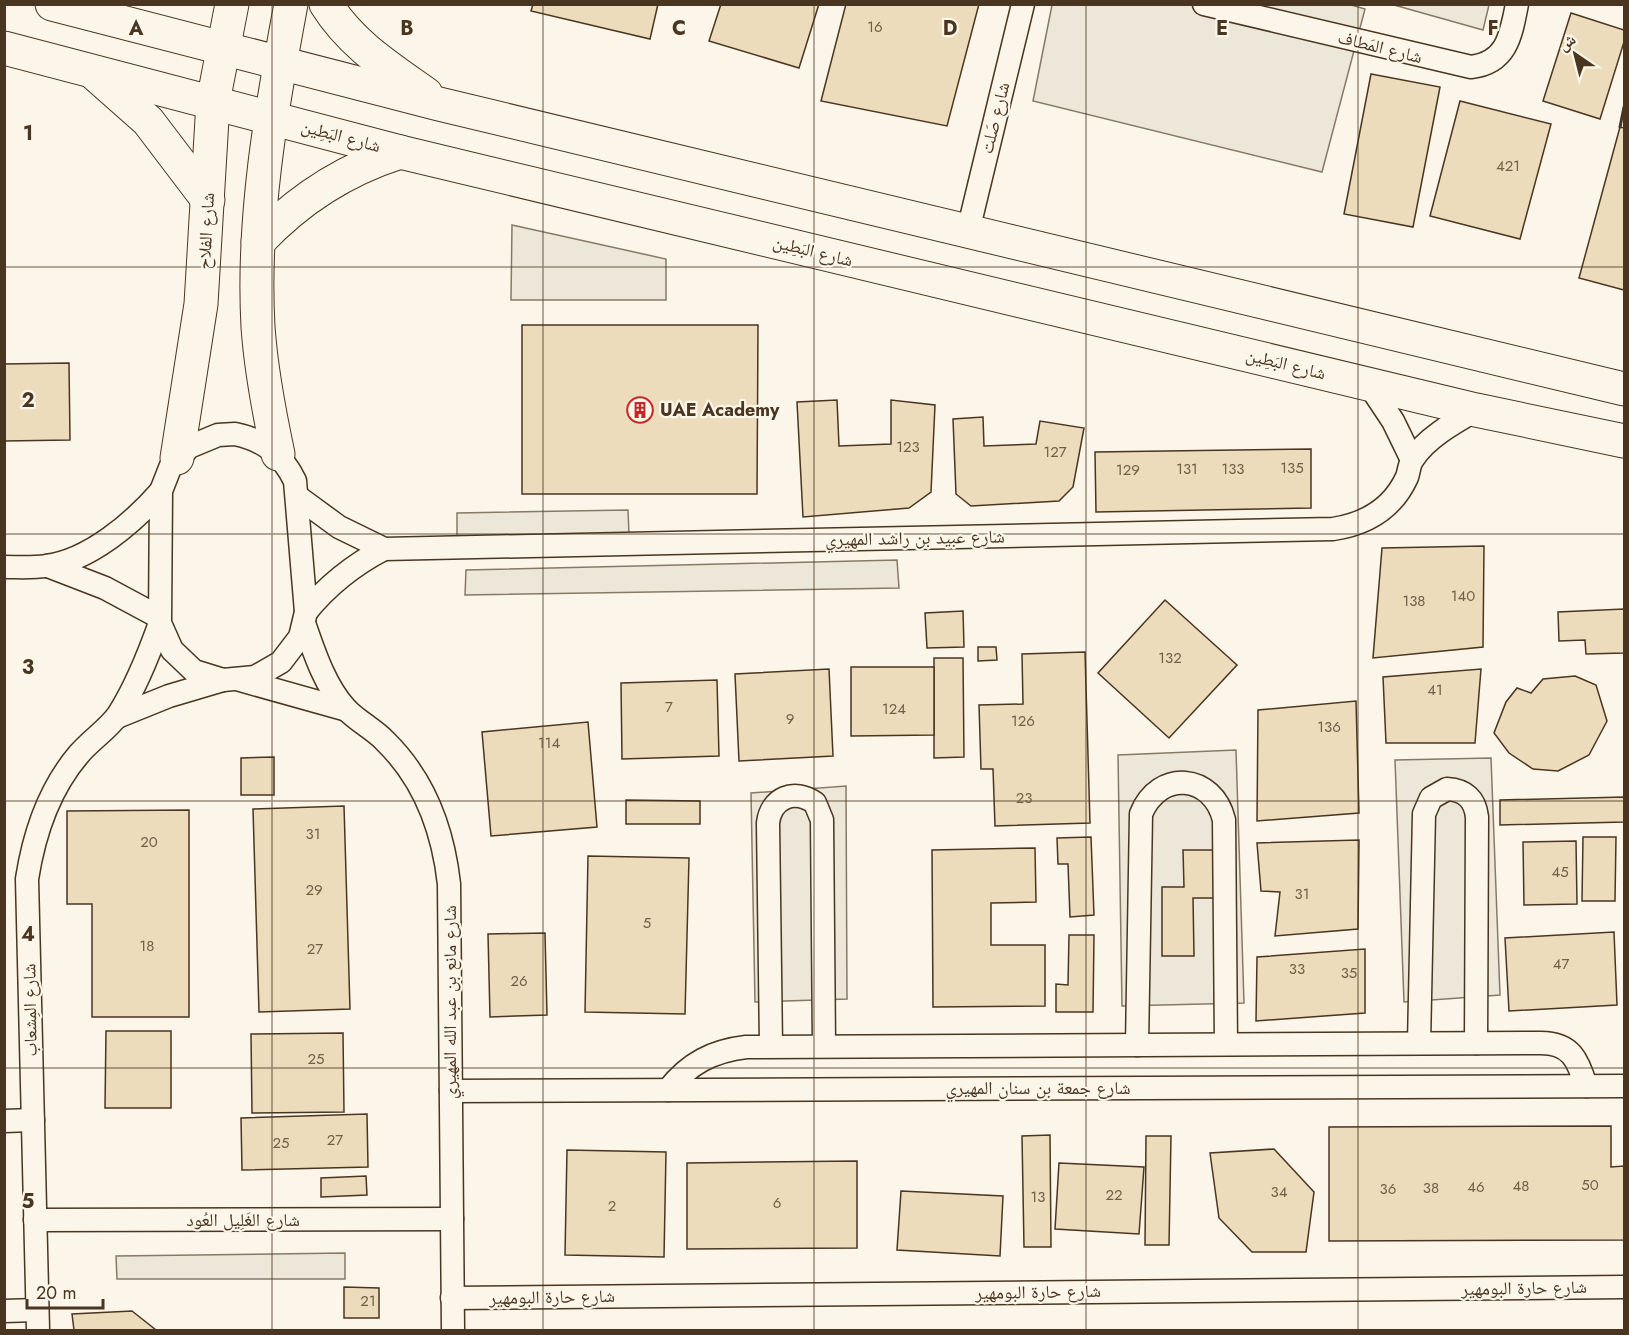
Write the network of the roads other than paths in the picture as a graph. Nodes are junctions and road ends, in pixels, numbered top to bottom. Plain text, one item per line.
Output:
1 (52, 4) edge
2 (137, 4) edge
3 (232, 4) edge
4 (291, 4) edge
5 (326, 4) edge
6 (1023, 4) edge
7 (1204, 4) edge
8 (1517, 4) edge
9 (106, 18) junction
10 (4, 48) edge
11 (224, 48) junction
12 (280, 63) junction
13 (86, 68) junction
14 (213, 102) junction
15 (439, 104) junction
16 (270, 118) junction
17 (400, 152) junction
18 (208, 200) junction
19 (968, 231) junction
20 (258, 242) junction
21 (1370, 385) junction
22 (1624, 389) edge
23 (1476, 410) junction
24 (1624, 441) edge
25 (278, 454) junction
26 (177, 458) junction
27 (1412, 460) junction
28 (161, 492) junction
29 (298, 497) junction
30 (384, 549) junction
31 (48, 566) junction
32 (4, 567) edge
33 (305, 618) junction
34 (159, 620) junction
35 (231, 680) junction
36 (347, 710) junction
37 (117, 717) junction
38 (1419, 1043) junction
39 (1476, 1043) junction
40 (1226, 1044) junction
41 (1137, 1045) junction
42 (771, 1046) junction
43 (824, 1046) junction
44 (1586, 1086) junction
45 (1624, 1086) edge
46 (668, 1090) junction
47 (451, 1091) junction
48 (33, 1120) junction
49 (4, 1121) edge
50 (452, 1219) junction
51 (35, 1220) junction
52 (1624, 1287) edge
53 (452, 1298) junction
54 (4, 1311) edge
55 (37, 1320) edge
56 (453, 1330) edge

1 - 9 main road
2 - 9 main road
3 - 11 main road, شارع الفلاح
4 - 12 main road
5 - 15 main road
6 - 19 street, شارع صَلت
7 - 8 street, شارع المَطاف
9 - 11 main road
10 - 13 main road, شارع البَطِين
11 - 12 main road
11 - 14 main road, شارع الفلاح
12 - 15 main road
12 - 16 main road
13 - 14 main road, شارع البَطِين
13 - 18 main road
14 - 16 main road, شارع البَطِين
14 - 18 main road, شارع الفلاح
15 - 19 main road
16 - 17 main road, شارع البَطِين
16 - 20 main road
17 - 20 main road
17 - 21 main road, شارع البَطِين
18 - 26 main road, شارع الفلاح
19 - 22 main road
20 - 25 main road
21 - 23 main road, شارع البَطِين
21 - 27 street
23 - 24 main road, شارع البَطِين
23 - 27 street, شارع عبيد بن راشد المهيري
25 - 26 street
25 - 29 street
26 - 28 street
27 - 30 street, شارع عبيد بن راشد المهيري
28 - 31 street
28 - 34 street
29 - 30 street, شارع عبيد بن راشد المهيري
29 - 33 street
30 - 33 street, شارع عبيد بن راشد المهيري
31 - 32 street
31 - 34 street
33 - 35 street
33 - 36 street, شارع مانع بن عبد الله المهيري
34 - 35 street
34 - 37 street, شارع المِشعاب
35 - 36 street, شارع مانع بن عبد الله المهيري
35 - 37 street, شارع المِشعاب
36 - 47 street, شارع مانع بن عبد الله المهيري
37 - 48 street, شارع المِشعاب
38 - 39 street
38 - 39 street
38 - 40 street
39 - 44 street
40 - 41 street
40 - 41 street
41 - 43 street
42 - 43 street
42 - 43 street
42 - 46 street
44 - 45 street, شارع جمعة بن سنان المهيري
44 - 46 street, شارع جمعة بن سنان المهيري
46 - 47 street, شارع جمعة بن سنان المهيري
47 - 50 street, شارع مانع بن عبد الله المهيري
48 - 49 street
48 - 51 street, شارع المِشعاب
50 - 51 street, شارع الغَلِيل العُود
50 - 53 street, شارع مانع بن عبد الله المهيري
51 - 55 street, شارع المِشعاب
52 - 53 street, شارع حارة البومهير
53 - 56 street, شارع مانع بن عبد الله المهيري
54 - 55 street

